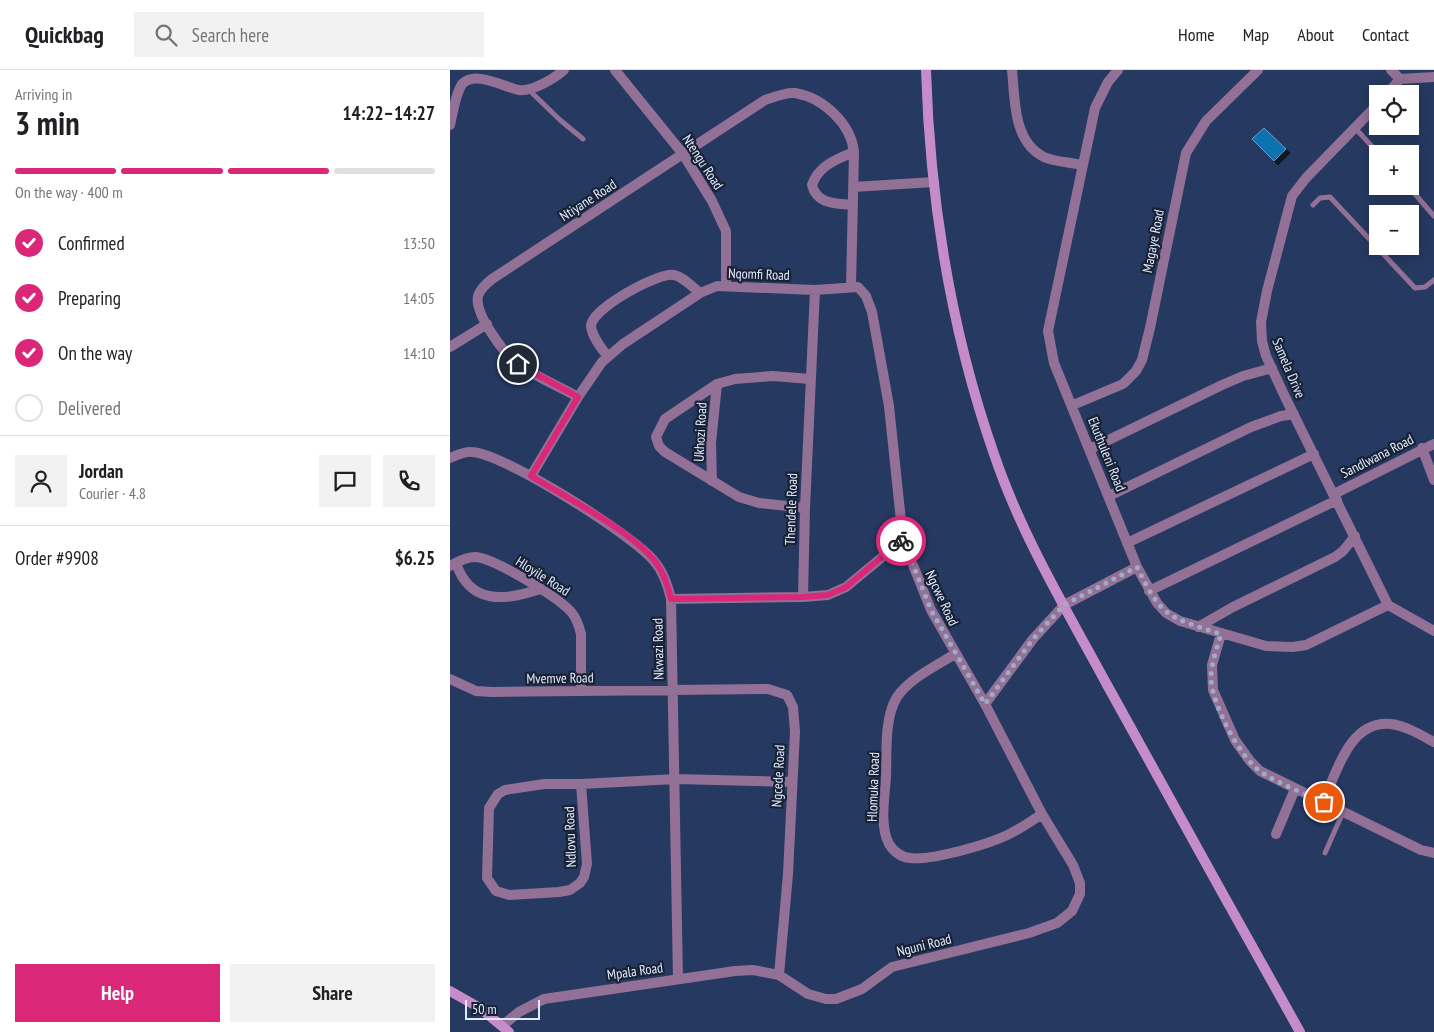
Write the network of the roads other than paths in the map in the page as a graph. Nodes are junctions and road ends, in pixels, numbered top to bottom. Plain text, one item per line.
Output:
1 (564, 70) edge
2 (615, 70) edge
3 (926, 70) edge
4 (1012, 70) edge
5 (1118, 70) edge
6 (1258, 70) edge
7 (1391, 70) edge
8 (1434, 77) edge
9 (1400, 79) junction
10 (1395, 85) edge
11 (528, 90) junction
12 (1369, 113) edge
13 (450, 125) edge
14 (1355, 128) junction
15 (583, 139) dead end
16 (1370, 145) edge
17 (854, 152) junction
18 (683, 154) junction
19 (1082, 165) junction
20 (934, 182) junction
21 (853, 187) junction
22 (1416, 195) edge
23 (853, 205) junction
24 (1313, 205) dead end
25 (1434, 216) edge
26 (1434, 280) edge
27 (726, 286) junction
28 (851, 286) junction
29 (815, 290) junction
30 (700, 293) junction
31 (486, 324) junction
32 (450, 347) edge
33 (608, 357) junction
34 (1272, 368) junction
35 (810, 379) junction
36 (717, 384) junction
37 (578, 397) junction
38 (1073, 405) junction
39 (1294, 414) junction
40 (1434, 444) edge
41 (1422, 448) junction
42 (1090, 449) junction
43 (1314, 454) junction
44 (450, 458) edge
45 (531, 476) junction
46 (1434, 480) edge
47 (712, 481) junction
48 (1109, 496) junction
49 (1335, 497) junction
50 (804, 508) junction
51 (1355, 536) junction
52 (903, 540) junction
53 (1127, 543) junction
54 (453, 564) edge
55 (1137, 567) junction
56 (540, 589) junction
57 (1149, 591) junction
58 (803, 597) junction
59 (671, 599) junction
60 (1064, 605) junction
61 (1388, 605) junction
62 (1198, 627) junction
63 (1434, 631) edge
64 (1221, 634) junction
65 (955, 654) junction
66 (450, 679) edge
67 (581, 691) junction
68 (673, 691) junction
69 (985, 704) junction
70 (1434, 742) edge
71 (676, 779) junction
72 (791, 782) junction
73 (581, 784) junction
74 (1295, 789) junction
75 (1324, 802) junction
76 (1344, 811) junction
77 (1042, 814) junction
78 (1276, 834) dead end
79 (1325, 853) dead end
80 (1434, 854) edge
81 (1078, 902) joint
82 (779, 975) junction
83 (678, 979) junction
84 (450, 991) edge
85 (506, 1028) edge
86 (1300, 1032) edge

1 - 11 street
2 - 18 street, Ntengu Road
3 - 20 street
4 - 19 street
5 - 19 street, Ekuthuleni Road
6 - 38 street, Magaye Road
7 - 9 street
8 - 9 street
9 - 10 street
11 - 13 street
11 - 15 lane
12 - 14 street, Samela Drive
14 - 16 lane
14 - 34 street, Samela Drive
17 - 18 street, Ntiyane Road
17 - 21 street
17 - 23 street
18 - 27 street, Ntengu Road
18 - 31 street, Ntiyane Road
19 - 38 street, Ekuthuleni Road
20 - 21 street
20 - 60 street
21 - 23 street
22 - 25 lane
23 - 28 street
24 - 26 lane
27 - 29 street, Nqomfi Road
27 - 30 street, Nqomfi Road
28 - 29 street, Nqomfi Road
28 - 52 street, Ngcwe Road
29 - 35 street, Thendele Road
30 - 33 street, Nqomfi Road
30 - 33 street
31 - 32 street
31 - 37 street, Ntiyane Road
33 - 37 street, Nqomfi Road
34 - 39 street, Samela Drive
34 - 42 street
35 - 36 street, Ukhozi Road
35 - 50 street, Thendele Road
36 - 47 street, Ukhozi Road
36 - 47 street, Ukhozi Road
37 - 45 street, Nqomfi Road
38 - 42 street, Ekuthuleni Road
39 - 43 street, Samela Drive
39 - 48 street
40 - 41 street, Sandlwana Road
41 - 46 street
41 - 49 street, Sandlwana Road
42 - 48 street, Ekuthuleni Road
43 - 49 street, Samela Drive
43 - 53 street
44 - 45 street, Nkwazi Road
45 - 59 street, Nkwazi Road
47 - 50 street, Ukhozi Road
48 - 53 street, Ekuthuleni Road
49 - 51 street, Samela Drive
49 - 57 street, Sandlwana Road
50 - 58 street, Thendele Road
51 - 61 street, Samela Drive
51 - 62 street
52 - 58 street
52 - 65 street, Ngcwe Road
53 - 55 street, Ekuthuleni Road
54 - 56 street, Hloyile Road
54 - 56 street
55 - 57 street, Ekuthuleni Road
55 - 60 street
56 - 67 street, Hloyile Road
57 - 62 street, Ekuthuleni Road
58 - 59 street
59 - 68 street, Nkwazi Road
60 - 69 street
60 - 86 street
61 - 63 street
61 - 64 street, Ekuthuleni Road
62 - 64 street, Ekuthuleni Road
64 - 74 street
65 - 69 street, Ngcwe Road
65 - 77 street, Hlomuka Road
66 - 67 street, Mvemve Road
67 - 68 street, Mvemve Road
68 - 71 street, Nkwazi Road
68 - 72 street, Ngcede Road
69 - 77 street, Ngcwe Road
70 - 75 street
71 - 72 street, Ndlovu Road
71 - 73 street, Ndlovu Road
71 - 83 street, Nkwazi Road
72 - 82 street, Ngcede Road
73 - 73 street, Ndlovu Road
74 - 75 street
74 - 78 street
75 - 76 street
76 - 79 lane
76 - 80 street
77 - 81 street, Ngcwe Road
81 - 82 street, Nguni Road
82 - 83 street, Mpala Road
83 - 85 street, Mpala Road
84 - 85 street

